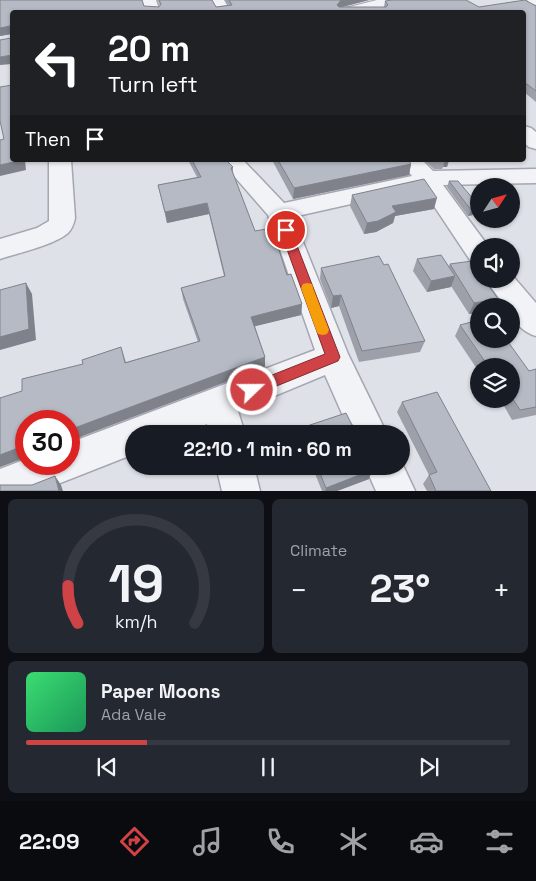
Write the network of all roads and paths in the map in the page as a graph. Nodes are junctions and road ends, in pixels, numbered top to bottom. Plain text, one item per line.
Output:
1 (395, 0) edge
2 (374, 10) edge
3 (526, 134) edge
4 (536, 143) edge
5 (60, 162) edge
6 (233, 162) edge
7 (418, 169) edge
8 (536, 176) edge
9 (279, 212) junction
10 (470, 241) edge
11 (0, 249) edge
12 (506, 288) edge
13 (536, 324) edge
14 (333, 357) junction
15 (223, 418) edge
16 (186, 425) edge
17 (365, 425) edge
18 (125, 439) edge
19 (80, 457) edge
20 (33, 475) edge
21 (237, 475) edge
22 (388, 475) edge
23 (0, 488) edge
24 (241, 491) edge
25 (396, 491) edge

1 - 2 street
3 - 4 street
5 - 11 street
6 - 9 street
7 - 8 street
7 - 9 street
7 - 10 street
9 - 14 street
12 - 13 street
14 - 15 street
14 - 17 street
15 - 16 street
18 - 19 street
20 - 23 street
21 - 24 street
22 - 25 street

